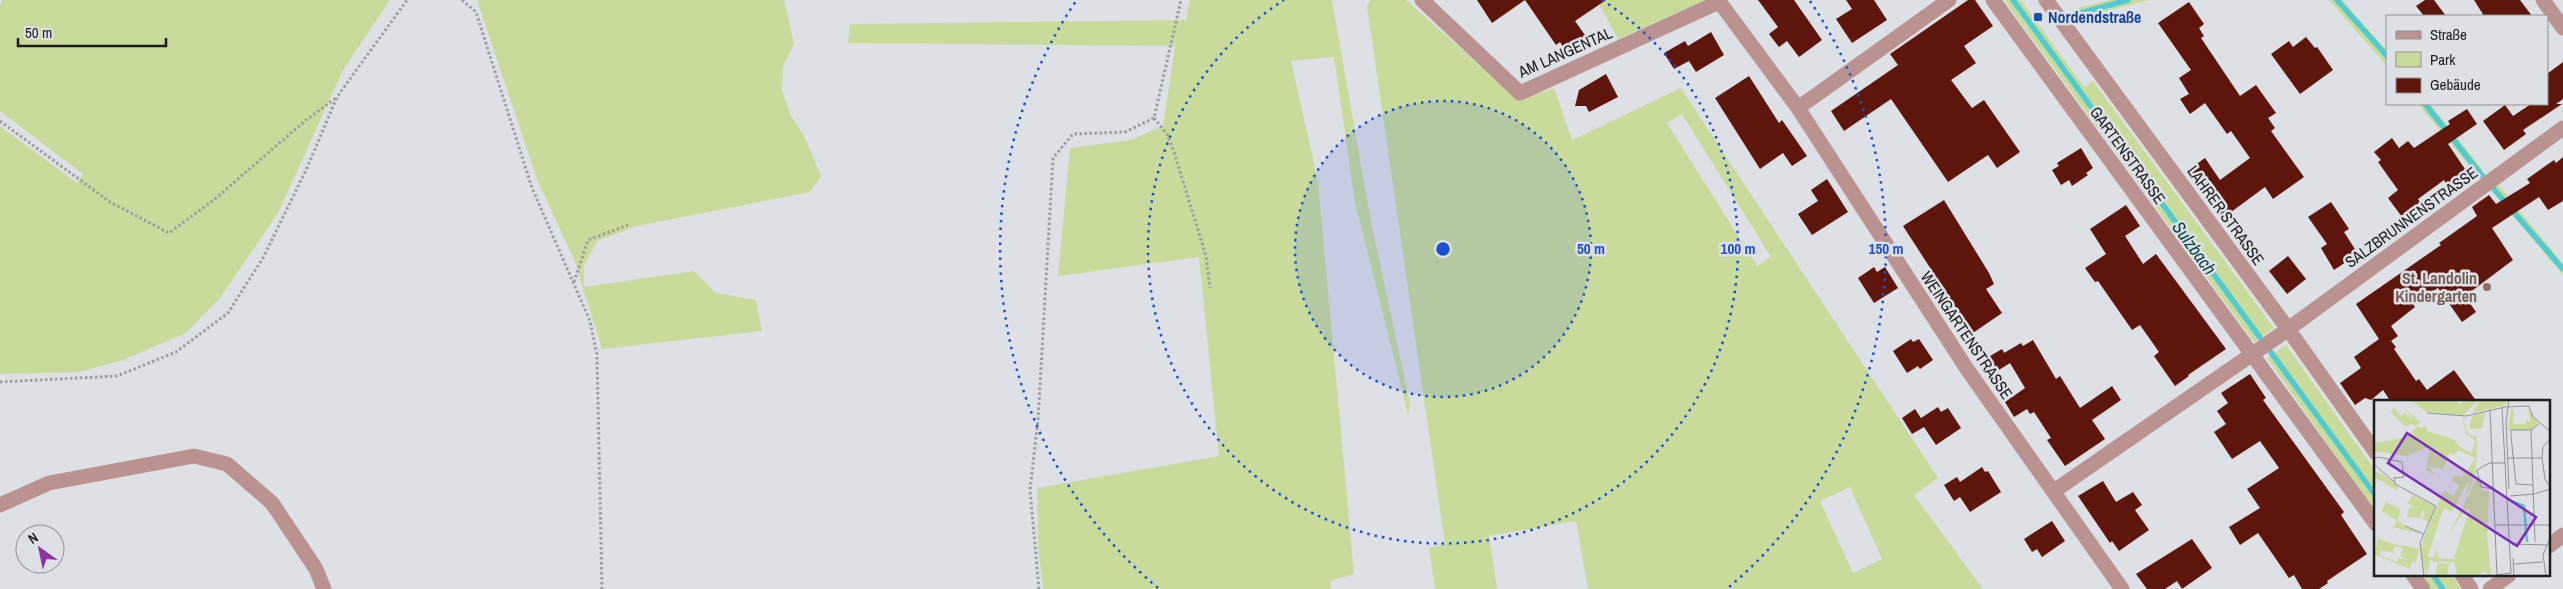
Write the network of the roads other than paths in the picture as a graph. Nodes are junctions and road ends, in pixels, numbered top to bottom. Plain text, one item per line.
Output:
1 (1422, 0) edge
2 (1949, 0) edge
3 (1993, 0) edge
4 (2046, 0) edge
5 (2543, 0) edge
6 (1719, 1) edge
7 (2563, 28) edge
8 (1798, 108) junction
9 (2563, 128) edge
10 (2284, 332) junction
11 (2255, 353) junction
12 (2374, 450) edge
13 (2054, 491) junction
14 (0, 505) edge
15 (2374, 521) edge
16 (2563, 536) edge
17 (2550, 545) edge
18 (2414, 576) edge
19 (2463, 576) edge
20 (2507, 576) edge
21 (324, 589) edge
22 (2122, 589) edge
23 (2423, 589) edge
24 (2471, 589) edge
25 (2490, 589) edge

1 - 6 street, AM LANGENTAL
2 - 8 street
3 - 11 street, GARTENSTRASSE
4 - 10 street, LAHRER STRASSE
5 - 7 street
6 - 8 street, WEINGARTENSTRASSE
8 - 13 street, WEINGARTENSTRASSE
9 - 10 street, SALZBRUNNENSTRASSE
10 - 11 street
10 - 12 street, LAHRER STRASSE
11 - 13 street
11 - 15 street, GARTENSTRASSE
13 - 22 street, WEINGARTENSTRASSE
14 - 21 street
16 - 17 street
18 - 23 street
19 - 24 street
20 - 25 street

